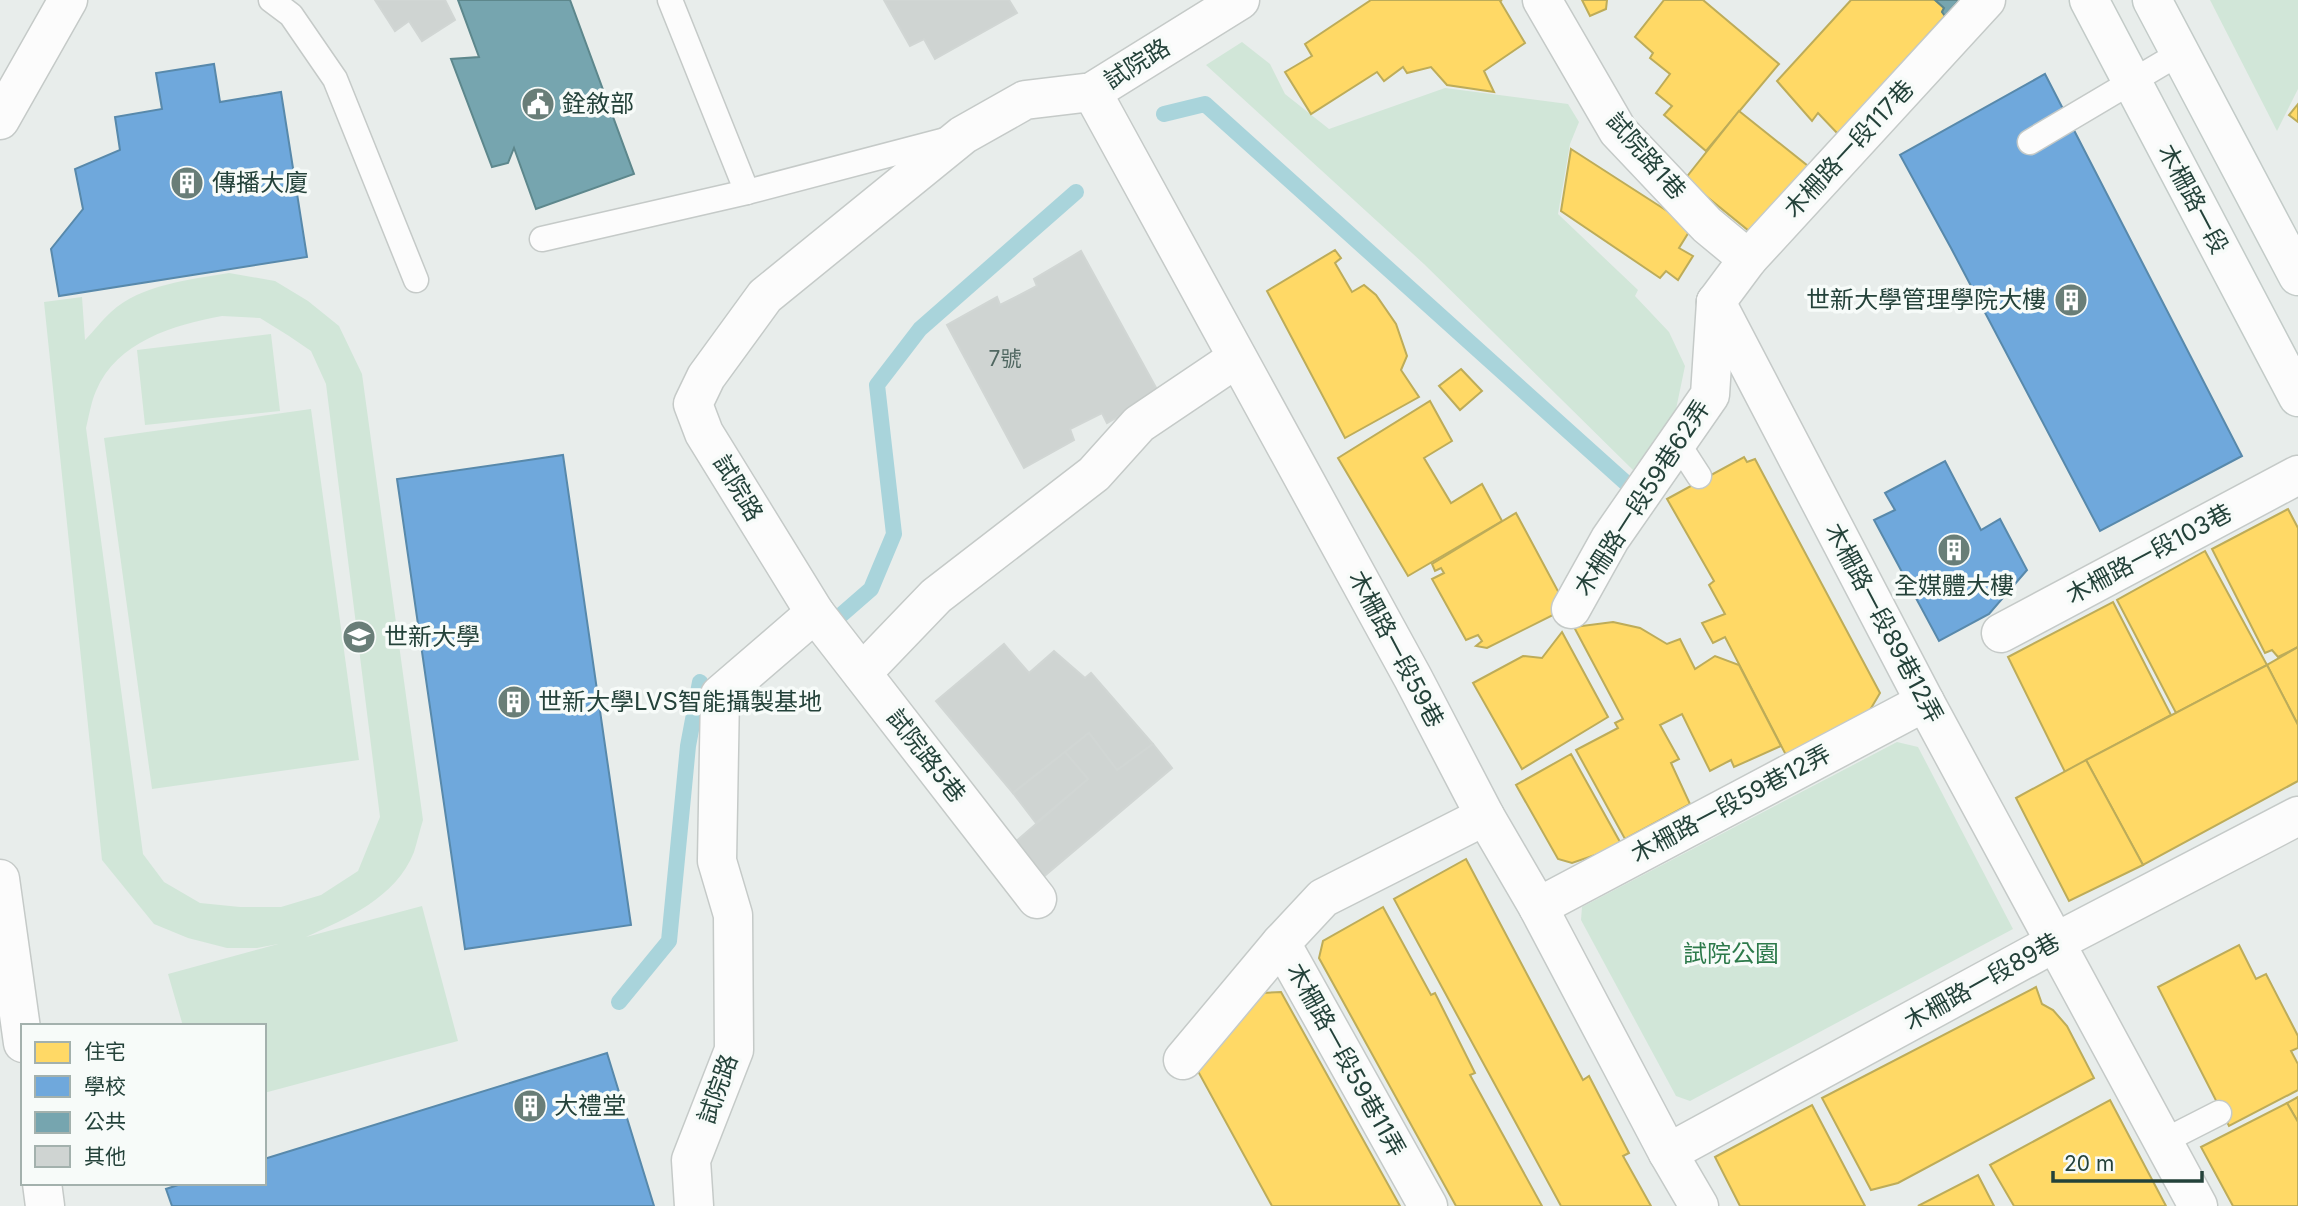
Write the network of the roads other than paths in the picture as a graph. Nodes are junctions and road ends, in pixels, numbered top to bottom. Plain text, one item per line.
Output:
1 (68, 0) edge
2 (271, 0) edge
3 (670, 0) edge
4 (1240, 0) edge
5 (1542, 0) edge
6 (1986, 0) edge
7 (2089, 0) edge
8 (2152, 0) edge
9 (2180, 53) junction
10 (2132, 82) junction
11 (1092, 92) junction
12 (2, 111) edge
13 (963, 135) junction
14 (2030, 142) dead end
15 (747, 192) junction
16 (542, 239) dead end
17 (1748, 259) junction
18 (2298, 276) edge
19 (416, 280) dead end
20 (1716, 302) junction
21 (1237, 358) junction
22 (2298, 397) edge
23 (1677, 442) junction
24 (2298, 475) edge
25 (1699, 476) dead end
26 (1571, 609) dead end
27 (815, 613) junction
28 (2001, 633) dead end
29 (862, 673) junction
30 (1925, 702) junction
31 (1485, 816) junction
32 (2298, 816) edge
33 (0, 878) edge
34 (1037, 899) dead end
35 (1538, 907) junction
36 (2056, 942) junction
37 (1281, 943) junction
38 (21, 1030) edge
39 (1183, 1060) dead end
40 (2218, 1113) dead end
41 (2164, 1141) junction
42 (1668, 1153) junction
43 (42, 1185) edge
44 (45, 1206) edge
45 (694, 1206) edge
46 (1428, 1206) edge
47 (1699, 1206) edge
48 (2198, 1206) edge

1 - 12 street
2 - 19 lane
3 - 15 lane
4 - 11 street, 試院路
5 - 17 street, 試院路1巷
6 - 17 street, 木柵路一段117巷
7 - 10 street, 木柵路一段
8 - 9 street
9 - 10 lane
9 - 18 street
10 - 14 lane
10 - 22 street, 木柵路一段
11 - 13 street, 試院路
11 - 21 street, 木柵路一段59巷
13 - 15 lane
13 - 27 street, 試院路
15 - 16 lane
17 - 20 street, 木柵路一段117巷
20 - 23 street, 木柵路一段59巷62弄
20 - 30 street, 木柵路一段89巷12弄
21 - 29 street
21 - 31 street, 木柵路一段59巷
23 - 25 lane
23 - 26 street, 木柵路一段59巷62弄
24 - 28 street, 木柵路一段103巷
27 - 29 street, 試院路5巷
27 - 45 street, 試院路
29 - 34 street, 試院路5巷
30 - 35 street, 木柵路一段59巷12弄
30 - 36 street, 木柵路一段89巷12弄
31 - 35 street, 木柵路一段59巷
31 - 37 street, 木柵路一段59巷11弄
32 - 36 street, 木柵路一段89巷
33 - 38 street
35 - 42 street, 木柵路一段59巷
36 - 41 street, 木柵路一段89巷12弄
36 - 42 street, 木柵路一段89巷
37 - 39 street
37 - 46 street, 木柵路一段59巷11弄
40 - 41 lane
41 - 48 street, 木柵路一段89巷12弄
42 - 47 street, 木柵路一段59巷
43 - 44 street

